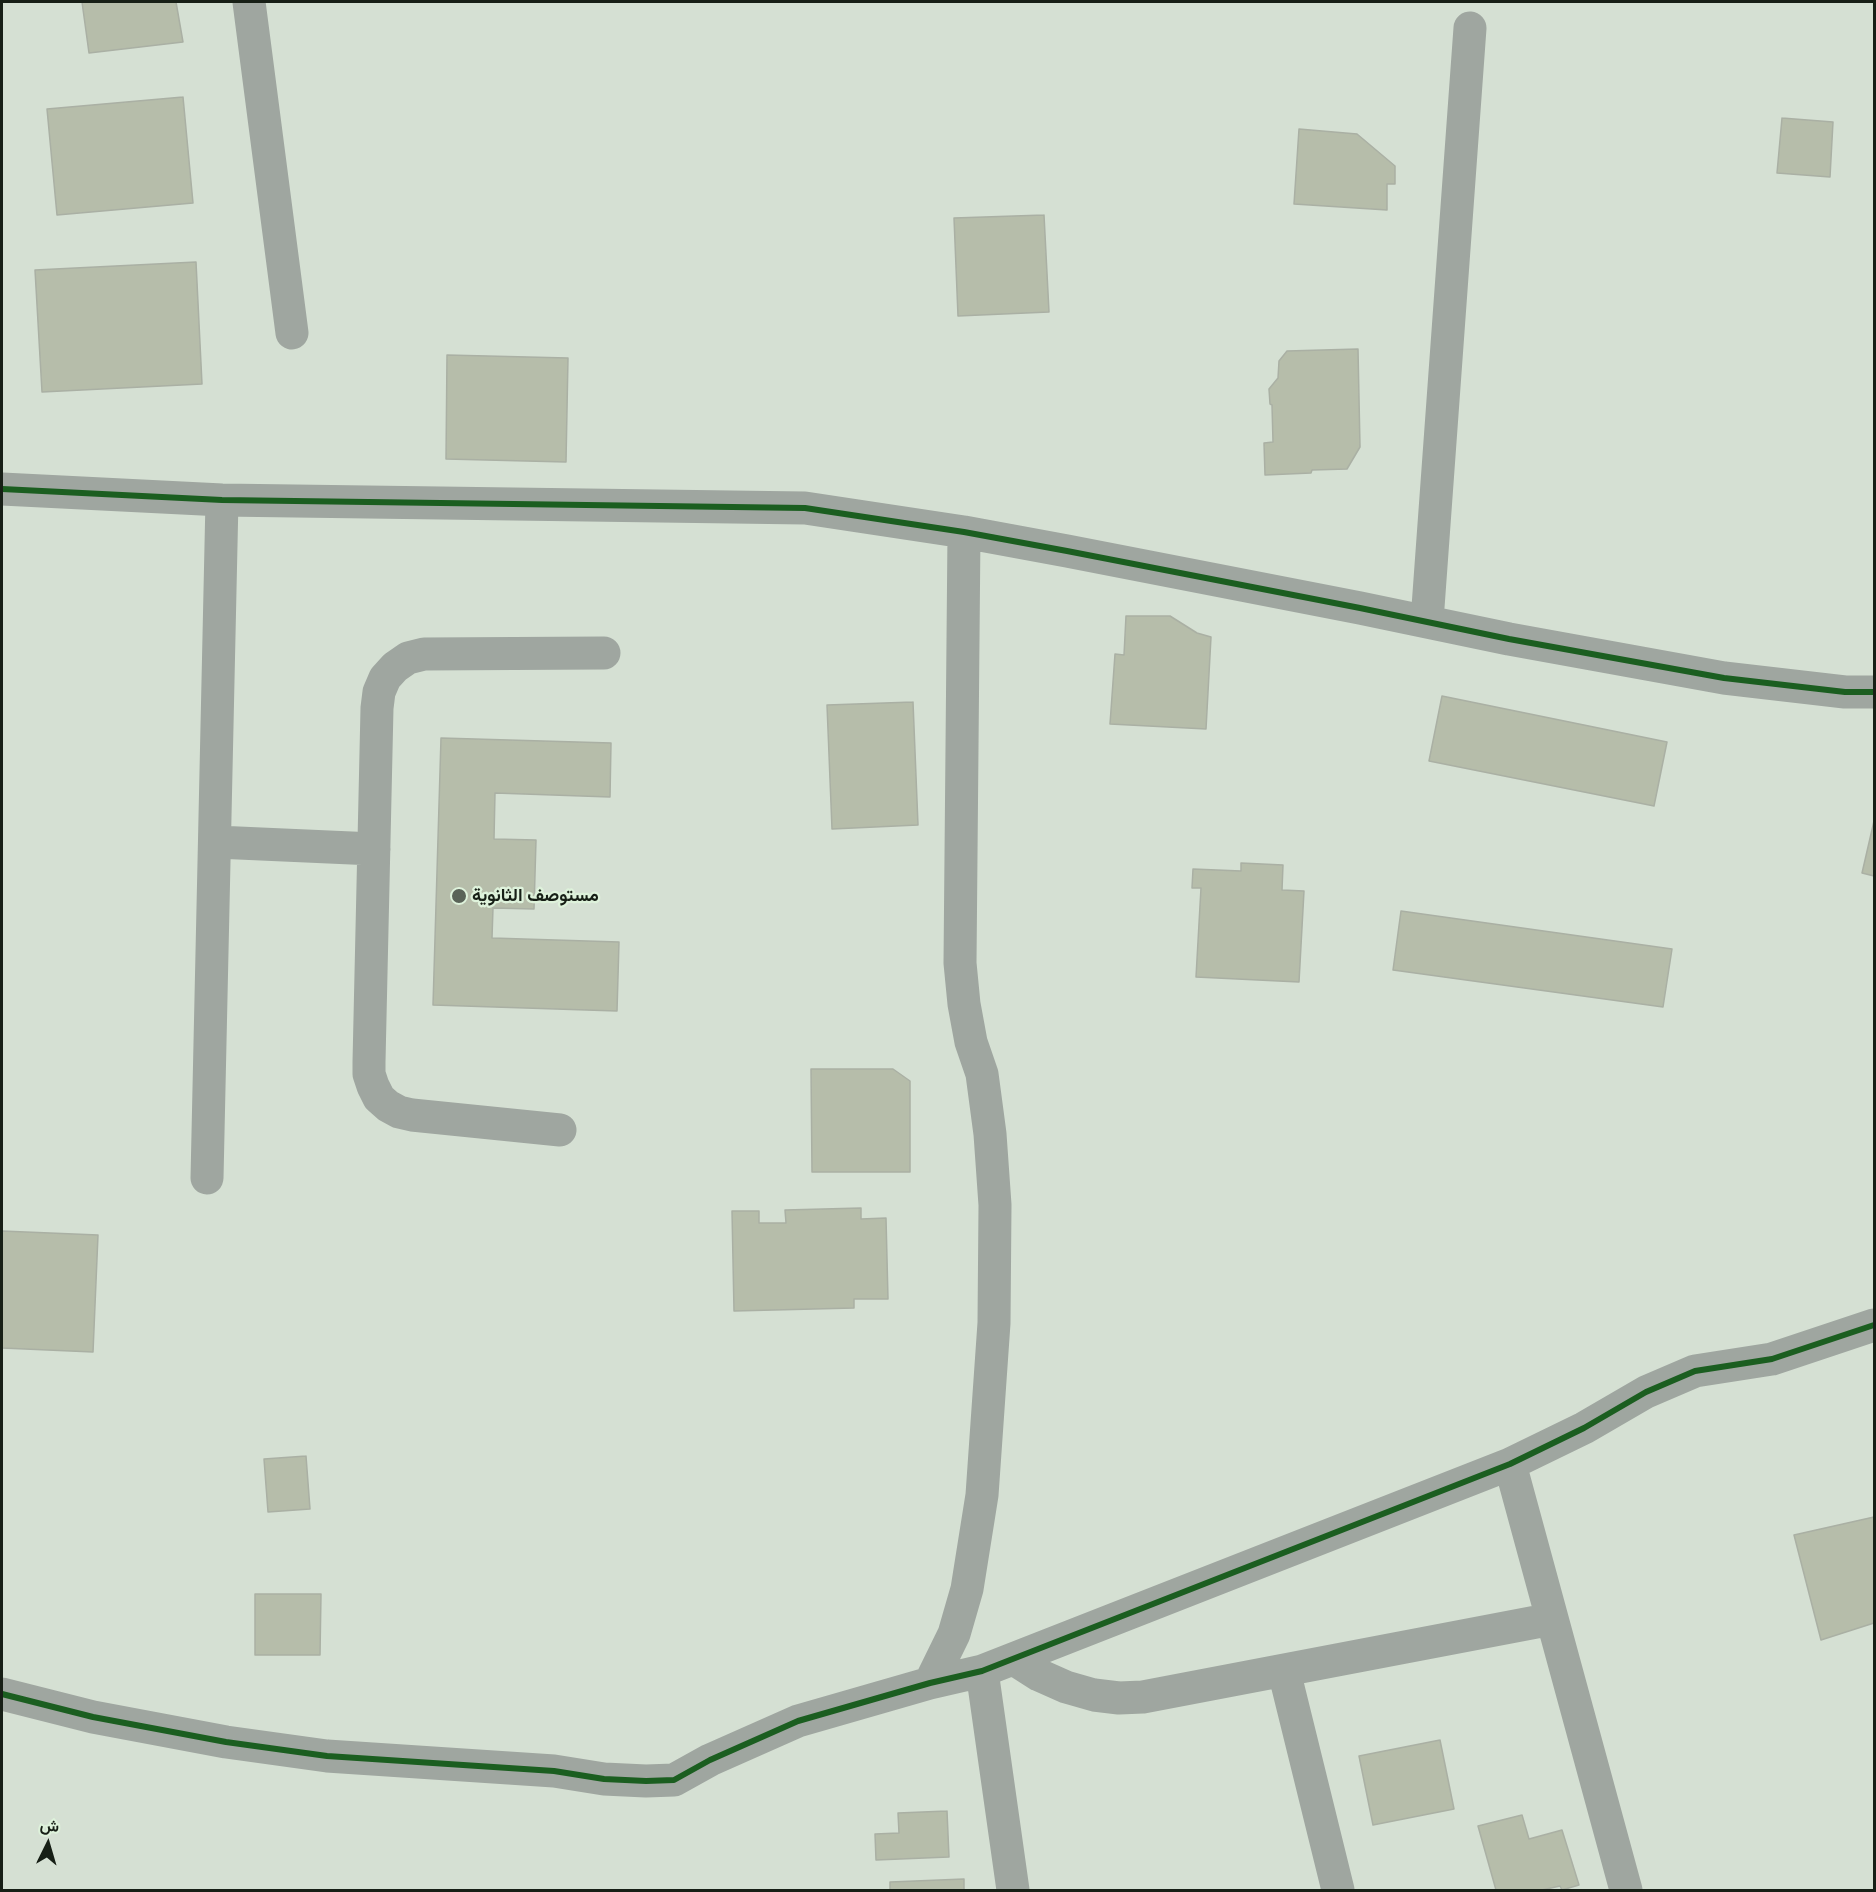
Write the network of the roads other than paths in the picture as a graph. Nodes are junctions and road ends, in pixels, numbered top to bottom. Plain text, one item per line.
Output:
1 (249, 2) edge
2 (1470, 28) dead end
3 (292, 333) dead end
4 (2, 489) edge
5 (222, 500) junction
6 (964, 532) junction
7 (1427, 621) junction
8 (604, 653) dead end
9 (1875, 692) edge
10 (216, 842) junction
11 (374, 849) junction
12 (560, 1130) dead end
13 (207, 1178) dead end
14 (1875, 1325) edge
15 (1510, 1464) junction
16 (1552, 1619) junction
17 (1014, 1659) junction
18 (982, 1671) junction
19 (1284, 1671) junction
20 (930, 1683) junction
21 (2, 1694) edge
22 (1013, 1890) edge
23 (1338, 1890) edge
24 (1626, 1890) edge

1 - 3 street
2 - 7 street
4 - 5 street
5 - 6 street
5 - 10 street
6 - 7 street
6 - 20 street
7 - 9 street
8 - 11 street
10 - 11 street
10 - 13 street
11 - 12 street
14 - 15 street
15 - 16 street
15 - 17 street
16 - 19 street
16 - 24 street
17 - 18 street
17 - 19 street
18 - 20 street
18 - 22 street
19 - 23 street
20 - 21 street

